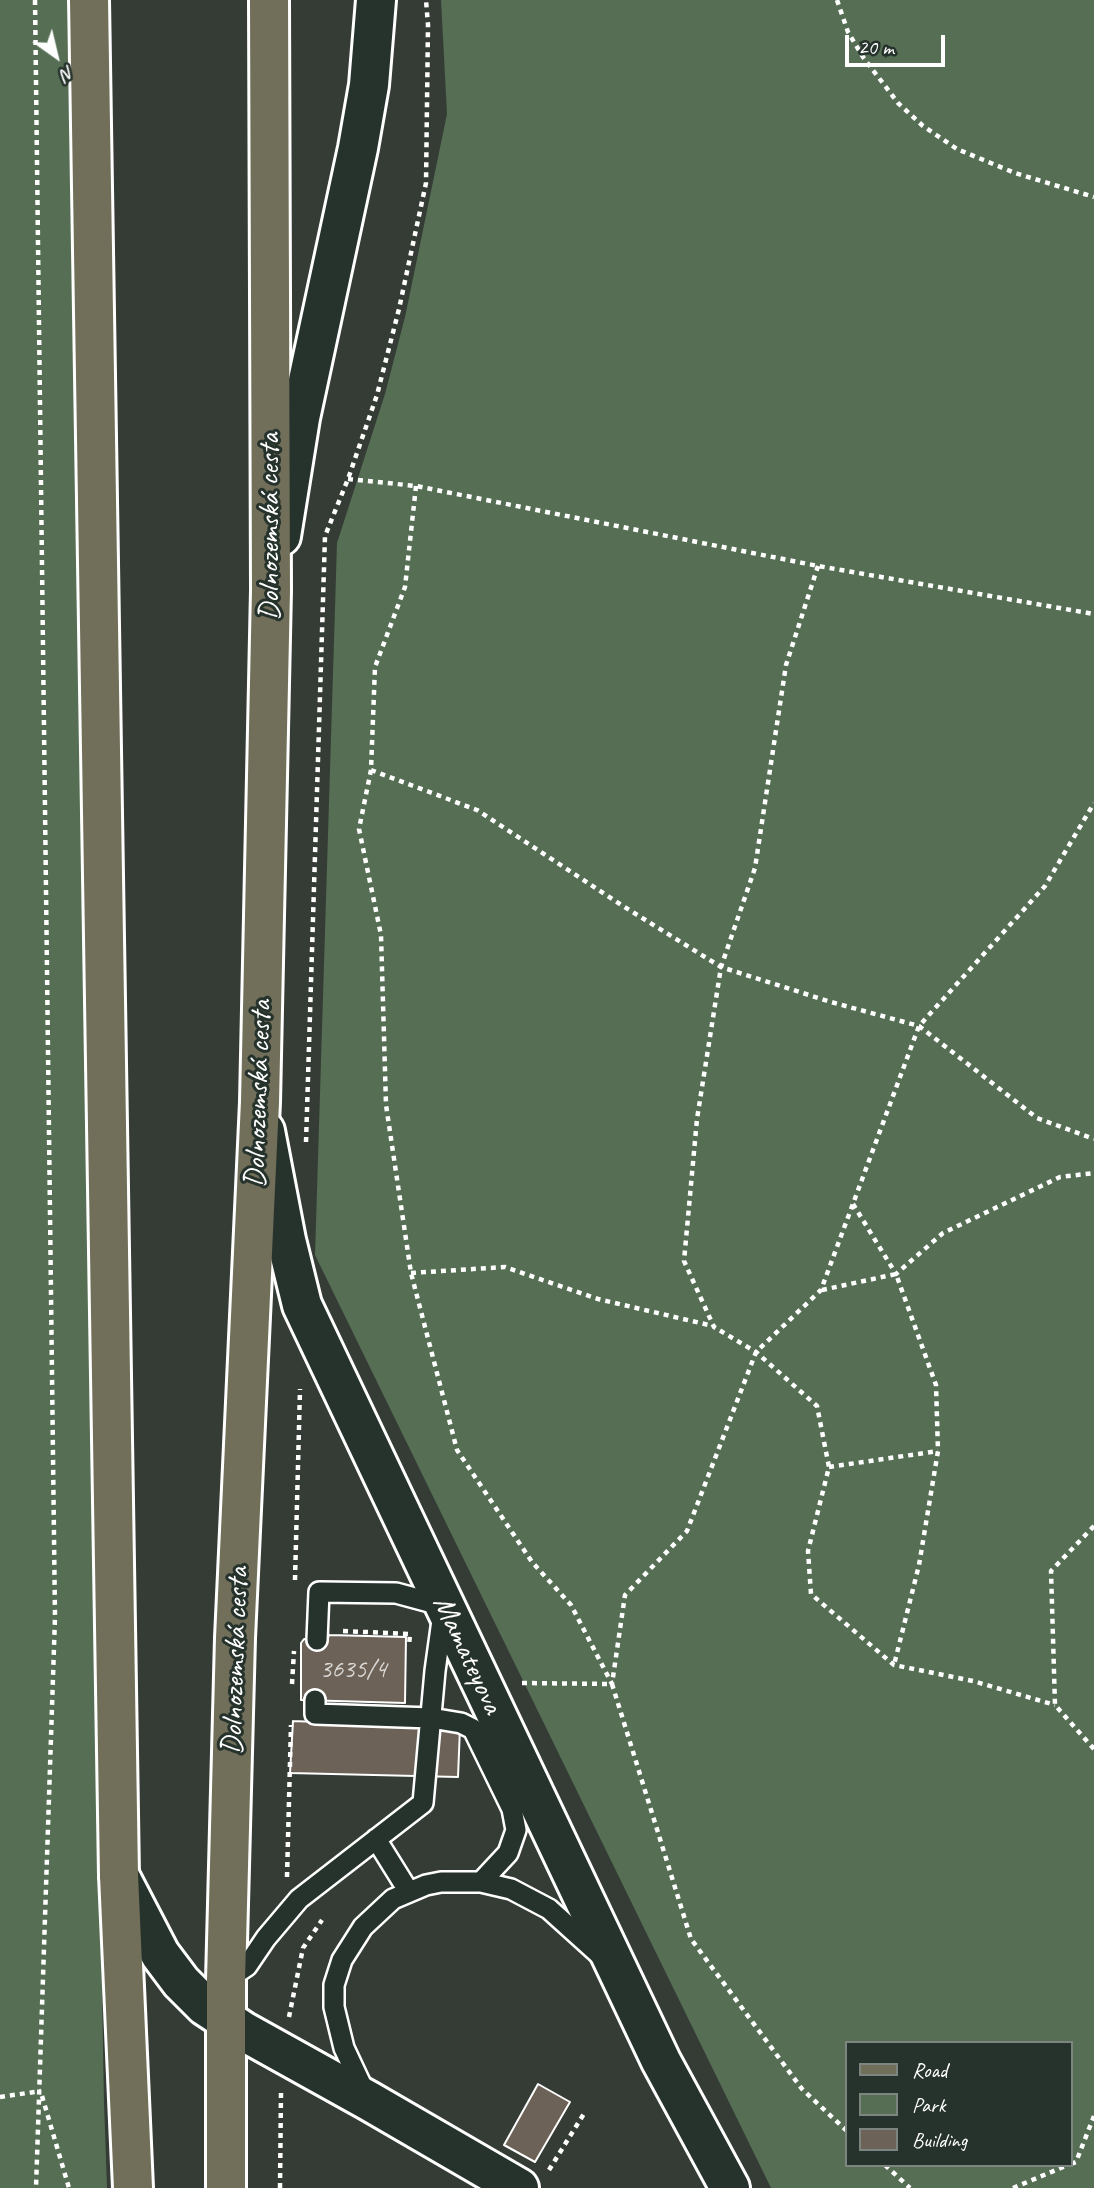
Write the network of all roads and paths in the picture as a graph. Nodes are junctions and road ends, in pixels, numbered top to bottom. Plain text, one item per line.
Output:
1 (35, 0) edge
2 (89, 0) edge
3 (268, 0) edge
4 (376, 0) edge
5 (426, 0) edge
6 (837, 0) edge
7 (1094, 197) edge
8 (348, 479) junction
9 (416, 486) junction
10 (818, 566) junction
11 (271, 590) junction
12 (1094, 614) edge
13 (372, 770) junction
14 (1094, 803) edge
15 (721, 967) junction
16 (919, 1026) junction
17 (260, 1102) junction
18 (1094, 1139) edge
19 (306, 1153) dead end
20 (1094, 1173) edge
21 (853, 1203) junction
22 (411, 1273) junction
23 (896, 1274) junction
24 (821, 1290) junction
25 (714, 1327) junction
26 (756, 1352) junction
27 (938, 1451) junction
28 (829, 1467) junction
29 (1094, 1526) edge
30 (444, 1606) junction
31 (317, 1635) joint
32 (409, 1657) dead end
33 (894, 1665) junction
34 (480, 1683) junction
35 (612, 1685) junction
36 (315, 1700) dead end
37 (1055, 1705) junction
38 (431, 1718) junction
39 (1094, 1749) edge
40 (376, 1839) junction
41 (119, 1875) junction
42 (481, 1882) junction
43 (409, 1892) junction
44 (619, 1972) junction
45 (226, 1980) junction
46 (226, 2021) junction
47 (41, 2091) junction
48 (0, 2097) edge
49 (369, 2101) junction
50 (585, 2112) dead end
51 (1094, 2116) edge
52 (846, 2130) edge
53 (1073, 2164) edge
54 (887, 2167) edge
55 (1065, 2167) edge
56 (532, 2183) edge
57 (36, 2188) edge
58 (69, 2188) edge
59 (133, 2188) edge
60 (226, 2188) edge
61 (730, 2188) edge
62 (910, 2188) edge
63 (1013, 2188) edge

1 - 47 path
2 - 41 main road
3 - 11 main road, Dolnozemská cesta
4 - 11 street
5 - 8 path
6 - 7 path
8 - 9 path
8 - 19 path
9 - 10 path
9 - 13 path
10 - 12 path
10 - 15 path
11 - 17 main road, Dolnozemská cesta
13 - 15 path
13 - 22 path
14 - 16 path
15 - 16 path
15 - 25 path
16 - 18 path
16 - 21 path
17 - 30 street, Mamateyova
17 - 45 main road, Dolnozemská cesta
20 - 23 path
21 - 23 path
21 - 24 path
22 - 25 path
22 - 35 path
23 - 24 path
23 - 27 path
24 - 26 path
25 - 26 path
26 - 28 path
26 - 35 path
27 - 28 path
27 - 33 path
28 - 33 path
29 - 37 path
30 - 31 lane
30 - 34 street, Mamateyova
30 - 38 lane
31 - 32 path
33 - 37 path
34 - 35 path
34 - 44 street, Mamateyova
35 - 52 path
36 - 38 lane
37 - 39 path
38 - 40 lane
38 - 42 lane
40 - 43 lane
40 - 45 lane
41 - 46 street
41 - 59 main road
42 - 43 lane
42 - 44 lane
43 - 49 lane
44 - 61 street, Mamateyova
45 - 46 main road, Dolnozemská cesta
46 - 49 street
46 - 60 main road, Dolnozemská cesta
47 - 48 path
47 - 57 path
47 - 58 path
49 - 56 street
50 - 56 path
51 - 53 path
54 - 62 path
55 - 63 path

